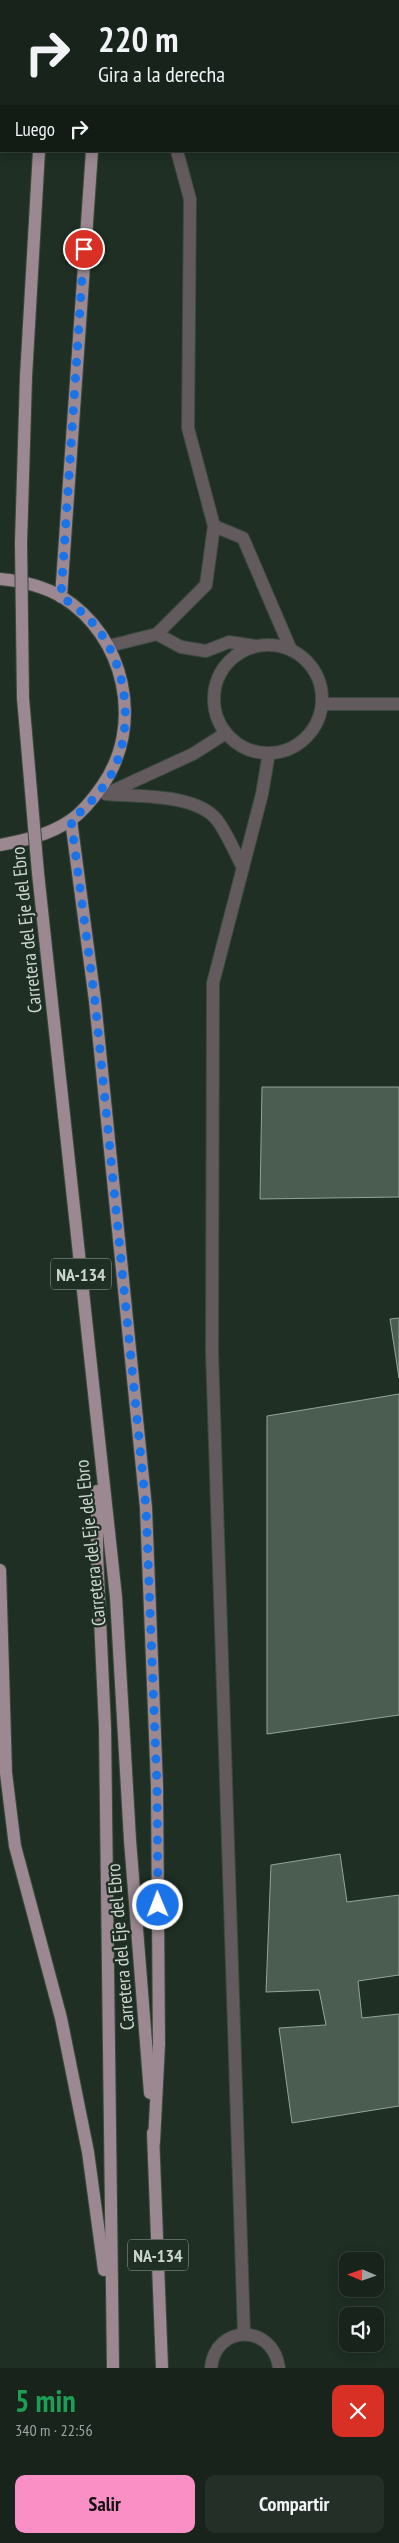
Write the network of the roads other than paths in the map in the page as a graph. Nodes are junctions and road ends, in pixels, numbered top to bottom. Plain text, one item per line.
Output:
1 (39, 152) edge
2 (92, 152) edge
3 (177, 152) edge
4 (214, 526) junction
5 (0, 579) edge
6 (61, 596) junction
7 (158, 634) junction
8 (109, 646) junction
9 (258, 646) junction
10 (291, 650) junction
11 (322, 704) junction
12 (399, 704) edge
13 (226, 733) junction
14 (269, 753) junction
15 (106, 794) junction
16 (87, 806) junction
17 (71, 820) junction
18 (0, 845) edge
19 (243, 868) junction
20 (98, 1434) junction
21 (0, 1570) edge
22 (154, 2142) junction
23 (111, 2324) junction
24 (244, 2334) junction
25 (113, 2368) edge
26 (162, 2368) edge
27 (211, 2368) edge
28 (279, 2368) edge

1 - 20 main road, Carretera del Eje del Ebro / NA-134, bridge
2 - 6 main road
3 - 4 street
4 - 7 street
4 - 10 street
5 - 6 main road
6 - 8 main road
7 - 8 street
7 - 9 street
8 - 16 main road
9 - 10 street
9 - 13 street
10 - 11 street
11 - 12 street
11 - 14 street
13 - 14 street
13 - 15 street
14 - 19 street
15 - 16 street
15 - 19 street
16 - 17 main road
17 - 18 main road
17 - 22 main road
19 - 24 street
20 - 22 main road, Carretera del Eje del Ebro / NA-134
20 - 23 main road, Carretera del Eje del Ebro / NA-134
21 - 23 main road
22 - 26 main road, Carretera del Eje del Ebro / NA-134
23 - 25 main road, Carretera del Eje del Ebro / NA-134
24 - 27 street
24 - 28 street

